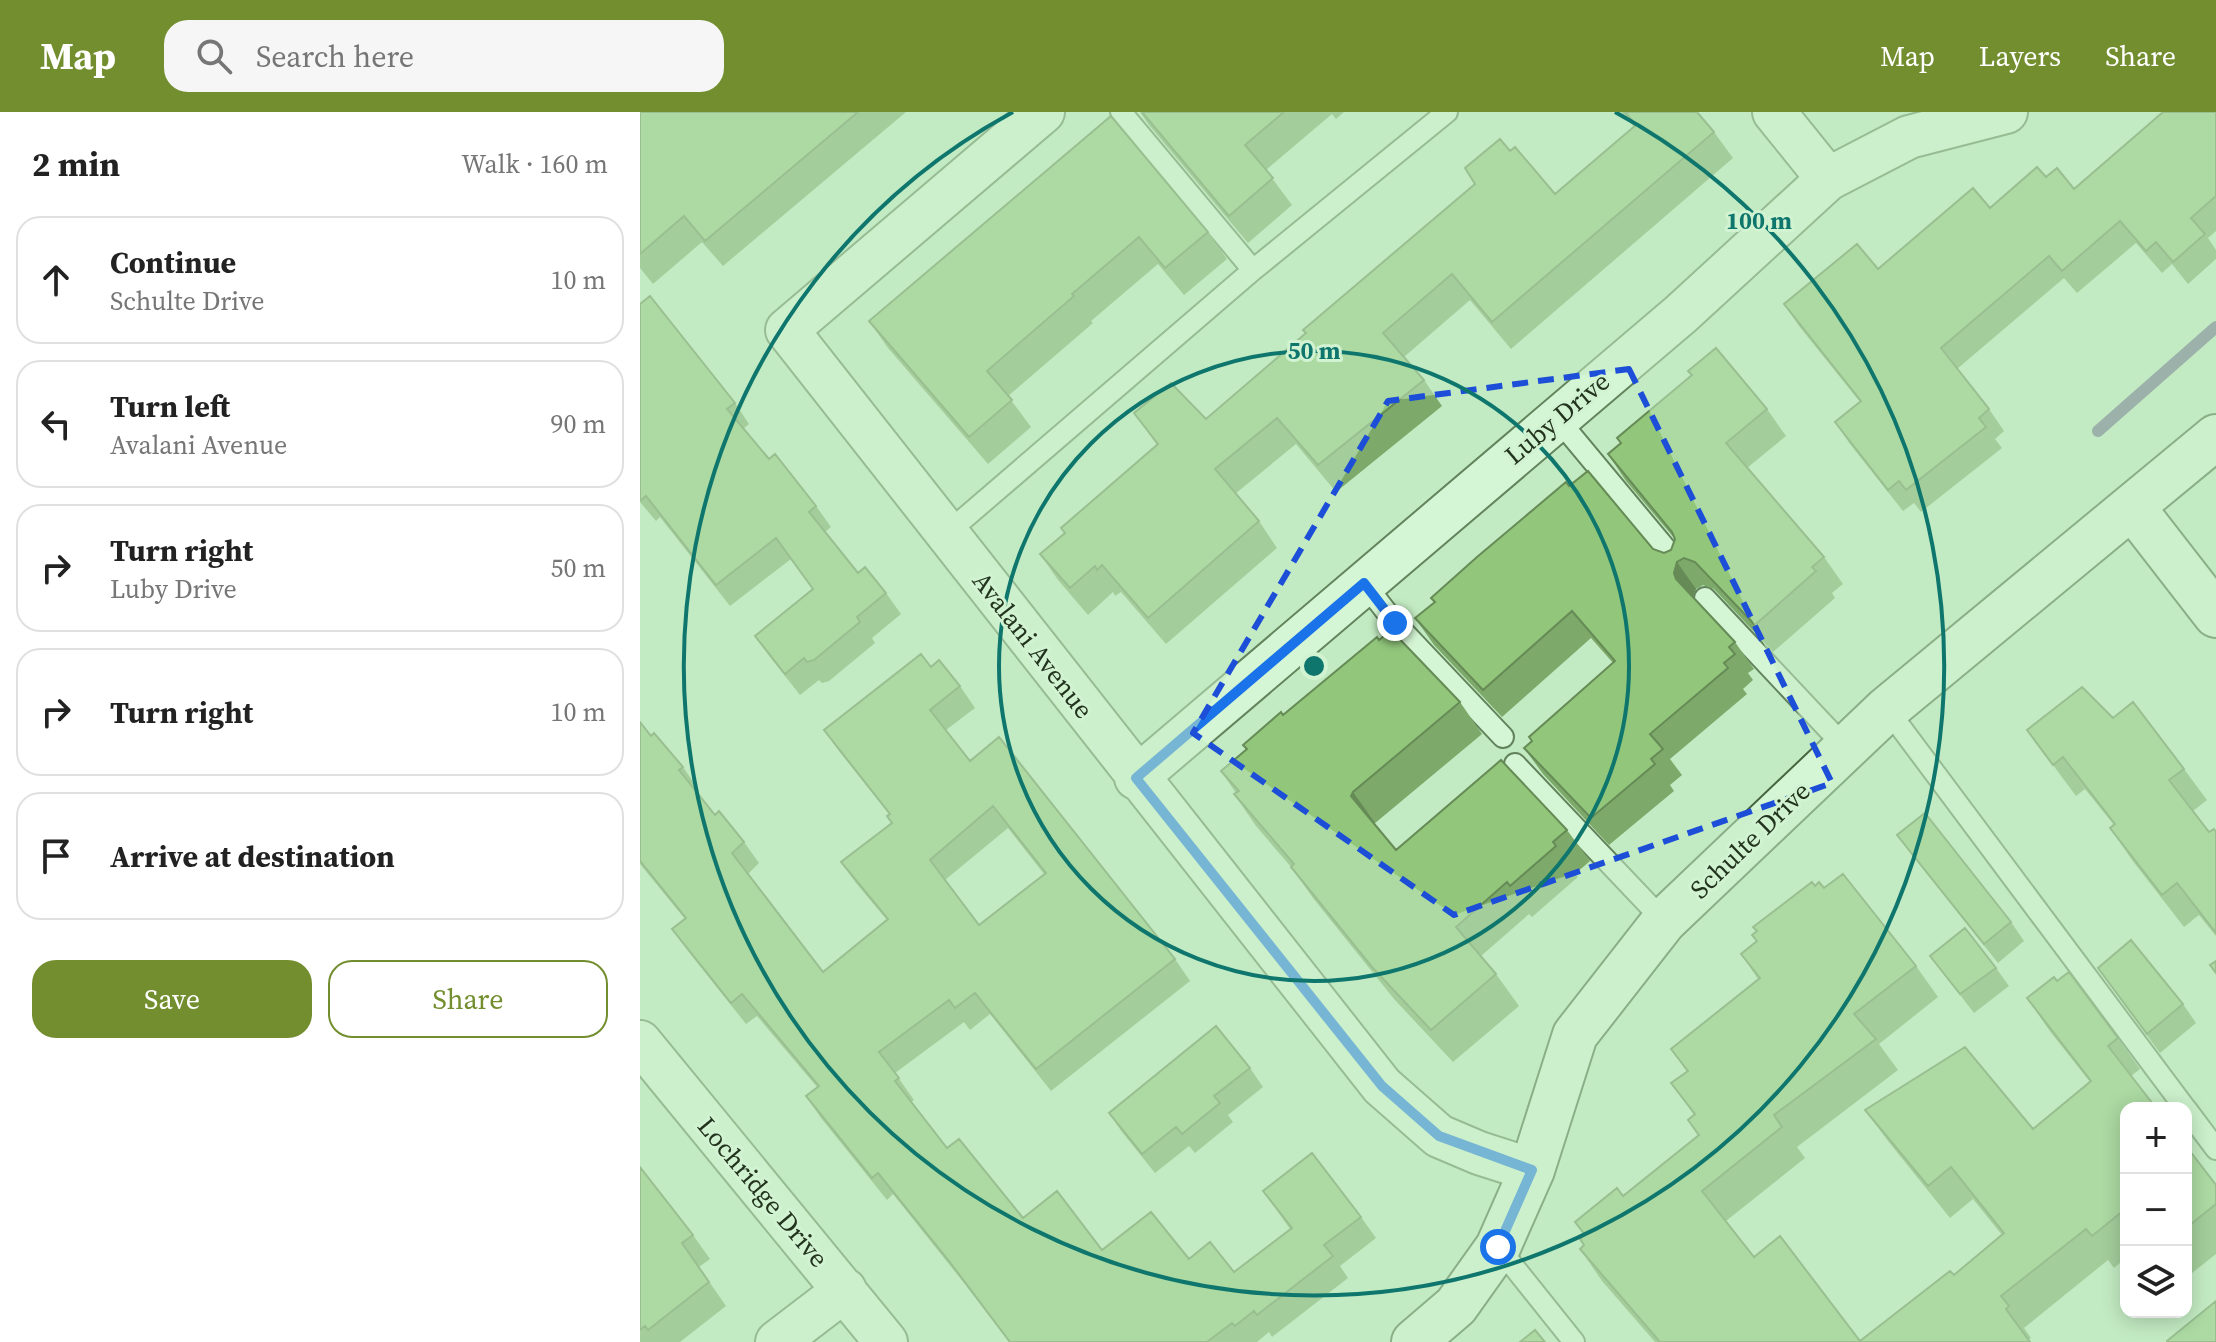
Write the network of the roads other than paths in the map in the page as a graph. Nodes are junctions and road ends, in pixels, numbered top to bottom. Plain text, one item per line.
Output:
1 (1043, 112) edge
2 (1121, 112) edge
3 (1447, 112) edge
4 (1774, 112) edge
5 (2006, 112) edge
6 (1828, 179) junction
7 (1253, 270) junction
8 (1556, 417) junction
9 (2216, 437) edge
10 (2133, 508) junction
11 (946, 534) junction
12 (1681, 567) edge
13 (1364, 583) junction
14 (1705, 598) edge
15 (2216, 615) edge
16 (1887, 709) junction
17 (1503, 737) dead end
18 (1846, 748) junction
19 (1515, 764) dead end
20 (1136, 778) junction
21 (1664, 921) junction
22 (640, 1042) edge
23 (2181, 1102) edge
24 (2192, 1117) edge
25 (2216, 1149) edge
26 (1532, 1170) junction
27 (1498, 1247) junction
28 (845, 1290) junction
29 (777, 1342) edge
30 (886, 1342) edge
31 (1414, 1342) edge
32 (1574, 1342) edge

1 - 11 street, Avalani Avenue
2 - 7 lane
3 - 7 lane
4 - 6 street
5 - 6 street, Luby Drive
6 - 8 street, Luby Drive
7 - 11 lane
8 - 12 lane
8 - 13 street, Luby Drive
9 - 10 street, Schulte Drive
10 - 15 street
10 - 16 street, Schulte Drive
11 - 20 street, Avalani Avenue
13 - 17 lane
13 - 20 street, Luby Drive
14 - 18 lane
16 - 18 street, Schulte Drive
16 - 23 lane
18 - 21 street, Schulte Drive
19 - 21 lane
20 - 26 street, Avalani Avenue
21 - 26 street, Schulte Drive
22 - 28 street, Lochridge Drive
24 - 25 lane
26 - 27 street, Schulte Drive
27 - 31 street, Schulte Drive
27 - 32 lane
28 - 29 street
28 - 30 street, Lochridge Drive

